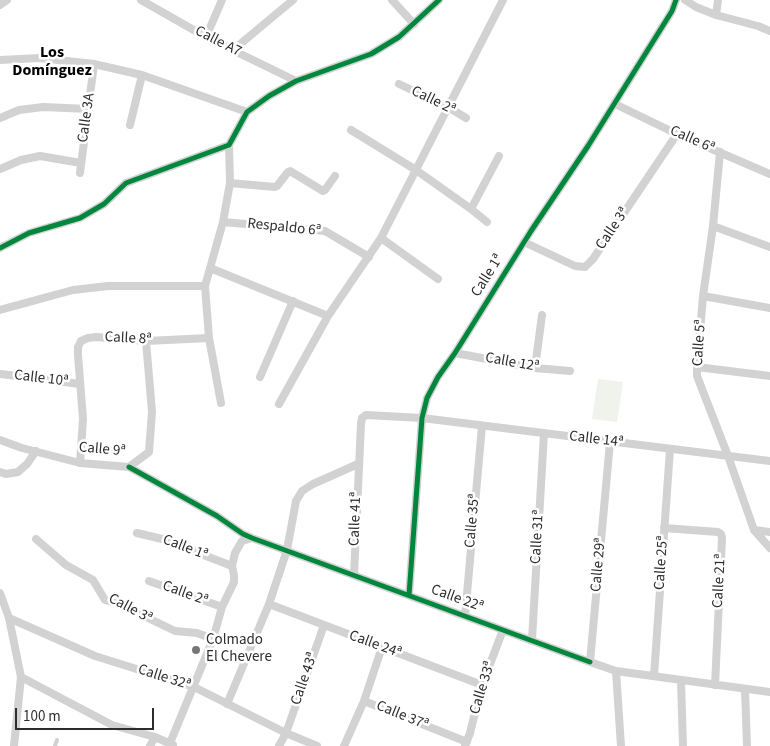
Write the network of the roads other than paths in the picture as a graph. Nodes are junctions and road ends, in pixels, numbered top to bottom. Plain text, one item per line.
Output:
1 (7, 0) edge
2 (141, 0) edge
3 (222, 0) edge
4 (293, 0) edge
5 (392, 0) edge
6 (439, 0) edge
7 (503, 0) edge
8 (676, 0) edge
9 (685, 0) edge
10 (718, 0) edge
11 (0, 5) edge
12 (716, 15) junction
13 (414, 24) junction
14 (770, 31) edge
15 (206, 37) junction
16 (233, 50) junction
17 (0, 60) edge
18 (94, 64) junction
19 (142, 76) junction
20 (296, 81) junction
21 (400, 84) dead end
22 (615, 104) junction
23 (448, 107) junction
24 (89, 109) junction
25 (247, 112) junction
26 (0, 118) edge
27 (466, 118) dead end
28 (130, 125) dead end
29 (351, 130) dead end
30 (677, 134) junction
31 (229, 145) junction
32 (720, 152) junction
33 (499, 156) dead end
34 (81, 163) junction
35 (0, 169) edge
36 (416, 170) junction
37 (80, 173) dead end
38 (770, 174) edge
39 (335, 176) dead end
40 (230, 183) junction
41 (471, 209) junction
42 (223, 222) junction
43 (487, 222) dead end
44 (713, 226) junction
45 (381, 238) junction
46 (524, 242) junction
47 (770, 247) edge
48 (0, 248) edge
49 (369, 257) junction
50 (210, 268) junction
51 (438, 279) dead end
52 (205, 286) junction
53 (703, 296) junction
54 (293, 301) junction
55 (770, 308) edge
56 (0, 310) edge
57 (542, 315) dead end
58 (328, 316) junction
59 (209, 338) junction
60 (146, 341) junction
61 (455, 353) junction
62 (697, 367) junction
63 (535, 368) junction
64 (570, 371) dead end
65 (2, 374) dead end
66 (770, 376) edge
67 (260, 378) dead end
68 (80, 384) junction
69 (221, 403) dead end
70 (279, 404) dead end
71 (422, 418) junction
72 (482, 426) junction
73 (544, 433) junction
74 (0, 440) edge
75 (610, 442) junction
76 (670, 449) junction
77 (36, 451) junction
78 (728, 456) junction
79 (770, 461) edge
80 (80, 463) junction
81 (358, 464) junction
82 (129, 467) junction
83 (0, 472) edge
84 (664, 528) junction
85 (754, 530) junction
86 (770, 532) edge
87 (137, 533) dead end
88 (252, 538) junction
89 (36, 539) dead end
90 (770, 548) edge
91 (287, 550) junction
92 (232, 566) junction
93 (354, 575) junction
94 (148, 581) dead end
95 (408, 595) junction
96 (1, 596) edge
97 (269, 604) junction
98 (222, 608) junction
99 (465, 616) junction
100 (10, 618) junction
101 (324, 625) junction
102 (504, 630) junction
103 (213, 639) junction
104 (532, 640) junction
105 (382, 647) junction
106 (590, 662) junction
107 (616, 671) junction
108 (654, 676) junction
109 (21, 677) junction
110 (681, 680) junction
111 (482, 685) junction
112 (715, 685) junction
113 (194, 687) junction
114 (745, 689) junction
115 (770, 692) edge
116 (364, 701) junction
117 (227, 704) junction
118 (286, 733) junction
119 (155, 737) junction
120 (57, 740) dead end
121 (466, 744) edge
122 (172, 745) edge
123 (14, 746) edge
124 (55, 746) edge
125 (150, 746) edge
126 (279, 746) edge
127 (316, 746) edge
128 (344, 746) edge
129 (621, 746) edge
130 (683, 746) edge
131 (747, 746) edge

1 - 11 street
2 - 15 street, Calle A7
3 - 15 street
4 - 16 street
5 - 13 street
6 - 13 street
7 - 23 street
8 - 22 street, Calle 1ª
9 - 12 street
10 - 12 street
12 - 14 street
13 - 20 street
15 - 16 street, Calle A7
16 - 20 street, Calle A7
17 - 18 street
18 - 19 street
18 - 24 street, Calle 3A
19 - 25 street
19 - 28 street
20 - 25 street
21 - 23 street, Calle 2ª
22 - 30 street, Calle 6ª
22 - 46 street, Calle 1ª
23 - 27 street, Calle 2ª
23 - 36 street
24 - 26 street
24 - 34 street, Calle 3A
25 - 31 street
29 - 36 street
30 - 32 street, Calle 6ª
30 - 46 street, Calle 3ª
31 - 40 street
31 - 48 street
32 - 38 street, Calle 6ª
32 - 44 street, Calle 5ª
33 - 41 street
34 - 35 street
34 - 37 street, Calle 3A
36 - 41 street
36 - 45 street
39 - 40 street
40 - 42 street
41 - 43 street
42 - 49 street, Respaldo 6ª
42 - 50 street
44 - 47 street
44 - 53 street, Calle 5ª
45 - 49 street
45 - 51 street
46 - 61 street, Calle 1ª
49 - 58 street
50 - 52 street
50 - 54 street
52 - 56 street
52 - 59 street
53 - 55 street
53 - 62 street, Calle 5ª
54 - 58 street
54 - 67 street
57 - 63 street
58 - 70 street
59 - 60 street, Calle 8ª
59 - 69 street
60 - 68 street, Calle 8ª
60 - 82 street, Calle 9ª
61 - 63 street, Calle 12ª
61 - 71 street, Calle 1ª
62 - 66 street
62 - 78 street, Calle 5ª
63 - 64 street, Calle 12ª
65 - 68 street, Calle 10ª
68 - 80 street, Calle 8ª
71 - 72 street, Calle 14ª
71 - 81 street, Calle 41ª
71 - 95 street, Calle 1ª
72 - 73 street, Calle 14ª
72 - 99 street, Calle 35ª
73 - 75 street, Calle 14ª
73 - 104 street, Calle 31ª
74 - 77 street, Calle 9ª
75 - 76 street, Calle 14ª
75 - 106 street, Calle 29ª
76 - 78 street, Calle 14ª
76 - 84 street, Calle 25ª
77 - 80 street, Calle 9ª
77 - 83 street
78 - 79 street, Calle 14ª
78 - 85 street, Calle 5ª
80 - 82 street, Calle 9ª
81 - 91 street
81 - 93 street, Calle 41ª
82 - 88 street, Calle 22ª
84 - 108 street, Calle 25ª
84 - 112 street, Calle 21ª
85 - 86 street
85 - 90 street, Calle 5ª
87 - 92 street, Calle 1ª
88 - 91 street, Calle 22ª
88 - 92 street
89 - 103 street, Calle 3ª
91 - 93 street, Calle 22ª
91 - 97 street
92 - 98 street
93 - 95 street, Calle 22ª
94 - 98 street, Calle 2ª
95 - 99 street, Calle 22ª
96 - 100 street
97 - 101 street, Calle 24ª
97 - 117 street
98 - 103 street
99 - 102 street, Calle 22ª
100 - 109 street
100 - 113 street, Calle 32ª
101 - 105 street, Calle 24ª
101 - 118 street, Calle 43ª
102 - 104 street, Calle 22ª
102 - 111 street, Calle 33ª
103 - 113 street
104 - 106 street, Calle 22ª
105 - 111 street, Calle 24ª
105 - 116 street
106 - 107 street
107 - 108 street
107 - 129 street
108 - 110 street
109 - 119 street
109 - 123 street
110 - 112 street
110 - 130 street
111 - 121 street, Calle 33ª
112 - 114 street
113 - 117 street, Calle 32ª
113 - 122 street
114 - 115 street
114 - 131 street
116 - 121 street, Calle 37ª
116 - 128 street
117 - 118 street, Calle 32ª
118 - 126 street, Calle 43ª
118 - 127 street, Calle 32ª
119 - 122 street
119 - 125 street
120 - 124 lane

